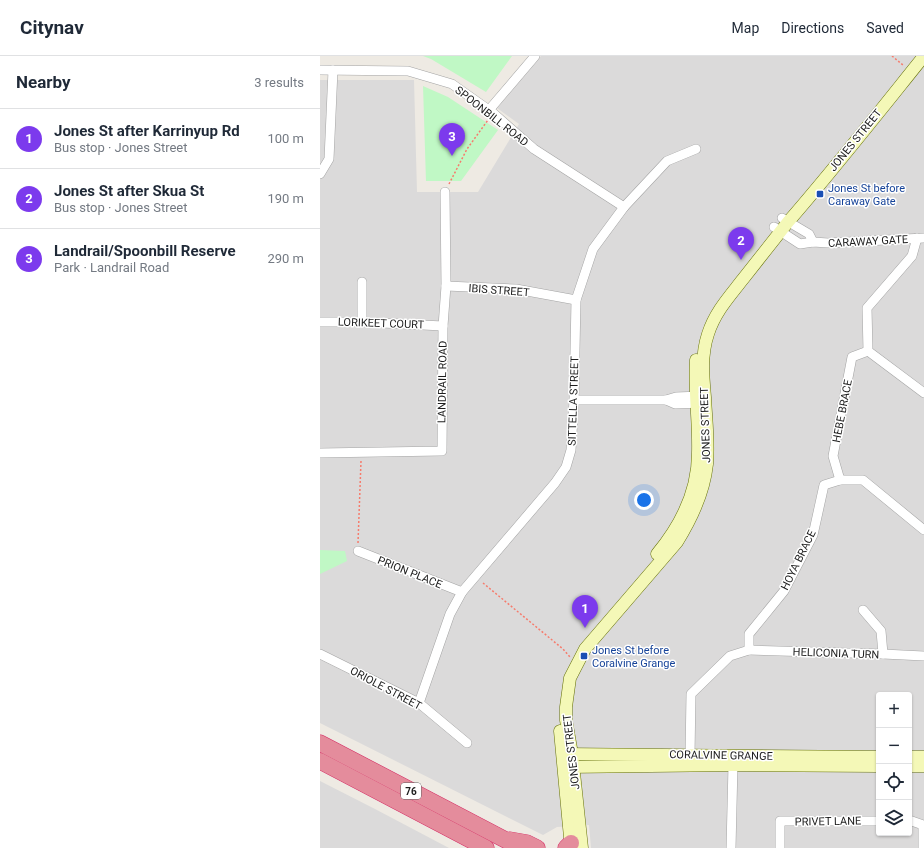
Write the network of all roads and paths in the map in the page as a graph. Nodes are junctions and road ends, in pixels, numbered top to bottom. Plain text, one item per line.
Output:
1 (535, 56) edge
2 (892, 56) edge
3 (915, 56) edge
4 (924, 56) edge
5 (906, 67) junction
6 (320, 70) edge
7 (333, 70) junction
8 (491, 112) junction
9 (696, 149) dead end
10 (320, 174) edge
11 (445, 192) joint
12 (624, 207) junction
13 (781, 225) junction
14 (920, 238) edge
15 (813, 242) junction
16 (362, 282) dead end
17 (446, 286) junction
18 (576, 300) junction
19 (320, 322) edge
20 (362, 322) junction
21 (443, 326) junction
22 (868, 351) junction
23 (924, 393) edge
24 (574, 400) junction
25 (700, 400) junction
26 (320, 453) edge
27 (361, 453) junction
28 (840, 480) junction
29 (924, 530) edge
30 (358, 551) joint
31 (476, 578) junction
32 (462, 592) junction
33 (863, 610) dead end
34 (749, 650) junction
35 (320, 654) edge
36 (883, 654) junction
37 (924, 656) edge
38 (571, 658) junction
39 (419, 703) junction
40 (320, 743) edge
41 (467, 743) dead end
42 (567, 754) junction
43 (690, 755) junction
44 (876, 757) edge
45 (912, 757) edge
46 (924, 757) edge
47 (320, 762) edge
48 (732, 765) junction
49 (876, 766) edge
50 (912, 766) edge
51 (924, 766) edge
52 (569, 767) junction
53 (876, 820) edge
54 (912, 821) edge
55 (503, 838) junction
56 (573, 847) edge
57 (486, 848) edge
58 (521, 848) edge
59 (537, 848) edge
60 (731, 848) edge
61 (780, 848) edge
62 (923, 848) edge

1 - 8 street
2 - 5 path
3 - 5 street, JONES STREET
4 - 13 street, JONES STREET
5 - 13 street, JONES STREET
6 - 7 street, SPOONBILL ROAD
7 - 8 street, SPOONBILL ROAD
7 - 10 street
8 - 11 path
8 - 12 street, SPOONBILL ROAD
9 - 12 street, SITTELLA STREET
11 - 17 street, LANDRAIL ROAD
12 - 18 street, SITTELLA STREET
13 - 15 street, CARAWAY GATE
13 - 15 street, CARAWAY GATE
13 - 25 street, JONES STREET
14 - 15 street, CARAWAY GATE
14 - 22 street
16 - 20 street
17 - 18 street, IBIS STREET
17 - 21 street, LANDRAIL ROAD
18 - 24 street, SITTELLA STREET
19 - 20 street, LORIKEET COURT
20 - 21 street, LORIKEET COURT
21 - 27 street, LANDRAIL ROAD
22 - 23 street
22 - 28 street, HEBE BRACE
24 - 25 street
24 - 31 street, SITTELLA STREET
25 - 38 street, JONES STREET
25 - 42 street, JONES STREET
26 - 27 street, LANDRAIL ROAD
27 - 30 path
28 - 29 street
28 - 34 street, HOYA BRACE
30 - 32 street, PRION PLACE
31 - 32 street, SITTELLA STREET
31 - 38 path
32 - 39 street, SITTELLA STREET
33 - 36 street
34 - 36 street, HELICONIA TURN
34 - 43 street
35 - 39 street, ORIOLE STREET
36 - 37 street, HELICONIA TURN
38 - 42 street, JONES STREET
39 - 41 street, ORIOLE STREET
40 - 55 highway, 76
42 - 43 street, CORALVINE GRANGE
42 - 52 street, JONES STREET
43 - 44 street, CORALVINE GRANGE
45 - 46 street
47 - 57 highway, 76
48 - 49 street, CORALVINE GRANGE
48 - 52 street, CORALVINE GRANGE
48 - 60 street
50 - 51 street
52 - 56 street, JONES STREET
53 - 61 street, PRIVET LANE
54 - 62 street
55 - 58 highway, 76
55 - 59 highway

